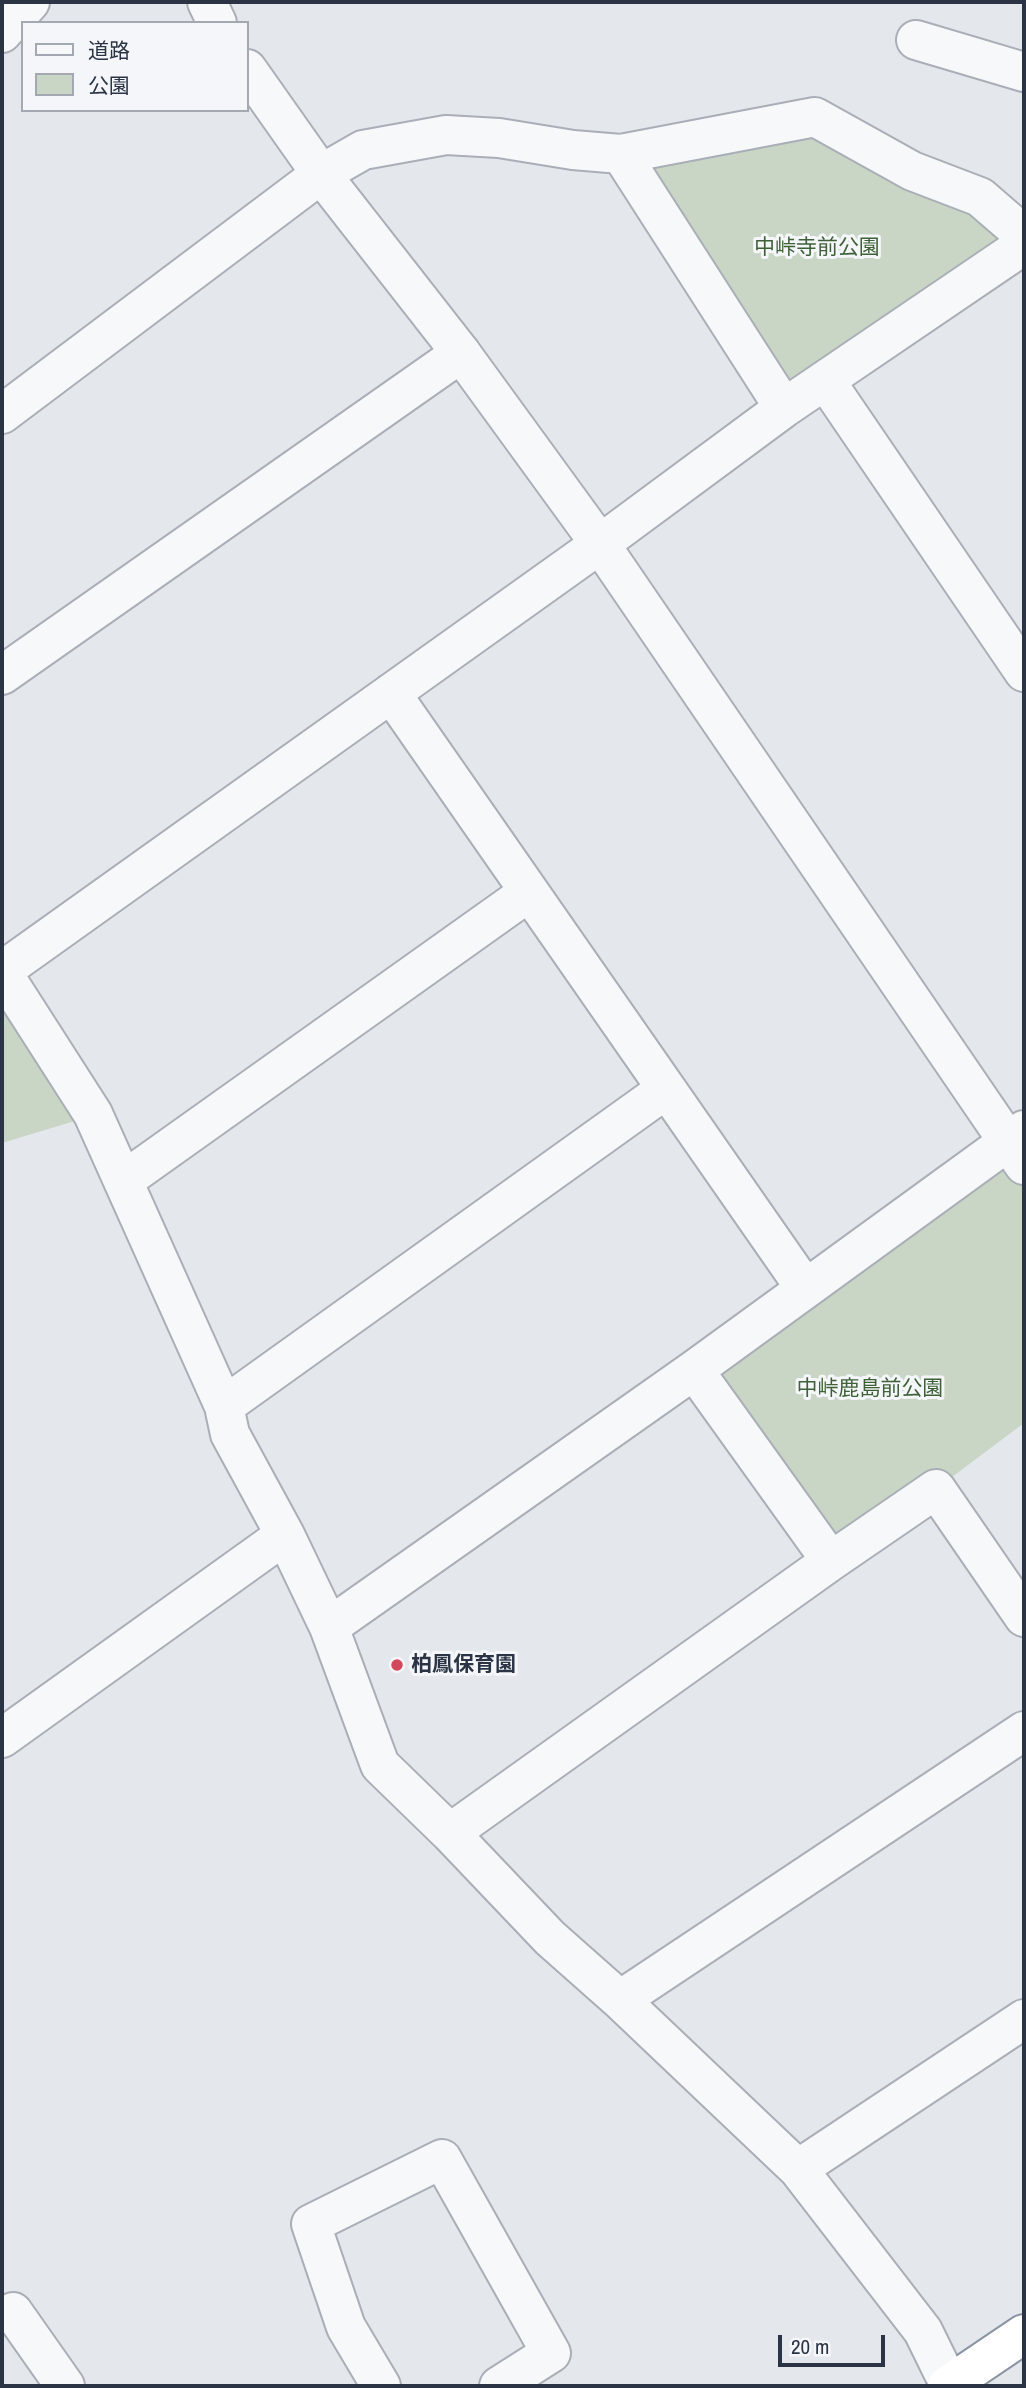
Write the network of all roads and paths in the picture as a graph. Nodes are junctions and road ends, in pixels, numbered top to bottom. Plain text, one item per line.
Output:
1 (30, 2) edge
2 (207, 2) edge
3 (217, 21) edge
4 (2, 33) edge
5 (916, 40) dead end
6 (248, 70) edge
7 (1024, 72) edge
8 (621, 154) junction
9 (321, 174) junction
10 (1024, 235) edge
11 (1024, 245) edge
12 (461, 353) junction
13 (825, 380) junction
14 (784, 408) junction
15 (2, 414) edge
16 (600, 544) junction
17 (1024, 672) edge
18 (2, 675) edge
19 (391, 693) junction
20 (529, 892) junction
21 (2, 971) edge
22 (666, 1090) junction
23 (1019, 1145) edge
24 (123, 1181) junction
25 (806, 1288) junction
26 (694, 1370) junction
27 (224, 1406) junction
28 (285, 1535) junction
29 (831, 1561) junction
30 (1024, 1617) edge
31 (329, 1627) junction
32 (1024, 1731) edge
33 (2, 1738) edge
34 (450, 1833) junction
35 (620, 2000) junction
36 (1024, 2019) edge
37 (798, 2169) junction
38 (13, 2312) dead end
39 (1024, 2334) edge
40 (65, 2386) edge
41 (381, 2386) edge
42 (499, 2386) edge
43 (949, 2386) edge

1 - 4 street
2 - 3 street
5 - 7 street
6 - 9 street
8 - 9 street
8 - 10 street
8 - 14 street
9 - 12 street
9 - 15 street
11 - 13 street
12 - 16 street
12 - 18 street
13 - 14 street
13 - 17 street
14 - 16 street
16 - 19 street
16 - 23 street
19 - 20 street
19 - 21 street
20 - 22 street
20 - 24 street
21 - 24 street
22 - 25 street
22 - 27 street
23 - 25 street
24 - 27 street
25 - 26 street
26 - 29 street
26 - 31 street
27 - 28 street
28 - 31 street
28 - 33 street
29 - 30 street
29 - 34 street
31 - 34 street
32 - 35 street
34 - 35 street
35 - 37 street
36 - 37 street
37 - 43 street
38 - 40 street
39 - 43 highway
41 - 42 street

